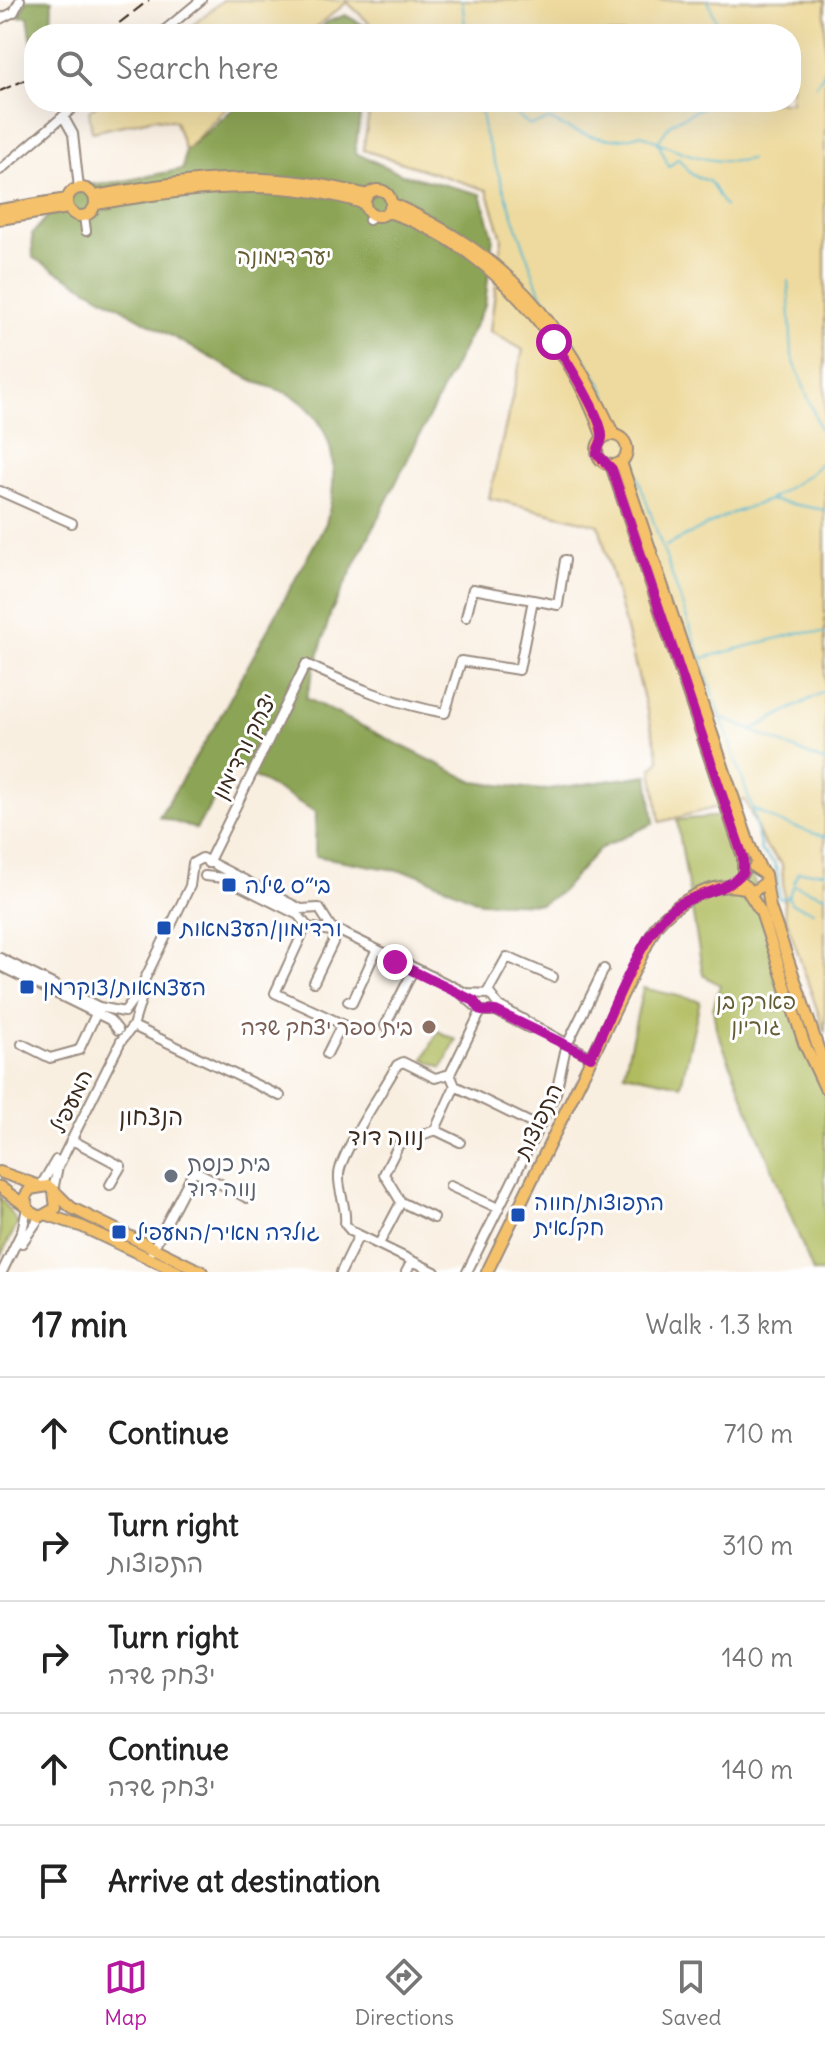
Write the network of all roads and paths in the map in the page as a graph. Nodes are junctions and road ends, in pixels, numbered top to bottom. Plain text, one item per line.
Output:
1 (20, 0) edge
2 (201, 0) edge
3 (0, 19) edge
4 (172, 24) edge
5 (68, 112) edge
6 (63, 116) junction
7 (0, 170) edge
8 (79, 188) junction
9 (95, 200) junction
10 (68, 204) junction
11 (389, 207) junction
12 (369, 208) junction
13 (0, 210) edge
14 (84, 216) junction
15 (0, 219) edge
16 (86, 231) dead end
17 (608, 437) junction
18 (616, 464) junction
19 (0, 491) edge
20 (72, 523) dead end
21 (565, 560) dead end
22 (533, 600) junction
23 (466, 617) dead end
24 (206, 862) junction
25 (760, 868) junction
26 (742, 874) junction
27 (192, 875) junction
28 (204, 876) junction
29 (766, 882) junction
30 (720, 888) junction
31 (746, 889) junction
32 (304, 917) junction
33 (320, 922) junction
34 (337, 934) junction
35 (375, 953) junction
36 (0, 958) edge
37 (0, 966) edge
38 (604, 969) dead end
39 (413, 971) junction
40 (553, 977) dead end
41 (314, 982) dead end
42 (348, 1001) dead end
43 (483, 1003) junction
44 (122, 1012) junction
45 (96, 1014) junction
46 (125, 1026) junction
47 (385, 1026) dead end
48 (22, 1044) dead end
49 (567, 1045) junction
50 (327, 1054) dead end
51 (591, 1057) junction
52 (825, 1068) edge
53 (450, 1074) junction
54 (455, 1086) junction
55 (825, 1088) edge
56 (280, 1096) dead end
57 (539, 1127) junction
58 (435, 1130) junction
59 (72, 1140) junction
60 (460, 1142) dead end
61 (0, 1172) edge
62 (40, 1185) junction
63 (110, 1185) dead end
64 (450, 1186) dead end
65 (0, 1187) edge
66 (54, 1191) junction
67 (247, 1198) dead end
68 (401, 1202) junction
69 (26, 1207) junction
70 (498, 1208) junction
71 (44, 1216) junction
72 (434, 1218) dead end
73 (359, 1235) junction
74 (379, 1244) junction
75 (151, 1252) junction
76 (412, 1261) junction
77 (5, 1272) edge
78 (178, 1272) edge
79 (202, 1272) edge
80 (341, 1272) edge
81 (406, 1272) edge
82 (435, 1272) edge
83 (467, 1272) edge
84 (487, 1272) edge

1 - 3 street
2 - 4 street
5 - 6 street
6 - 7 street
6 - 8 street
8 - 9 main road
8 - 10 main road
9 - 12 main road
9 - 14 main road
10 - 13 main road
10 - 14 main road
10 - 15 main road
11 - 12 main road
11 - 12 main road
11 - 17 main road
14 - 16 street
17 - 18 main road
17 - 18 main road
18 - 25 main road
18 - 26 main road
19 - 20 street
21 - 22 street
22 - 23 street
22 - 24 street, יצחק ורדימון
24 - 27 street, יצחק ורדימון
24 - 28 street
24 - 32 street
25 - 26 main road
25 - 29 main road
26 - 30 main road, התפוצות
26 - 31 main road
27 - 28 street
27 - 44 street
28 - 32 street
28 - 46 street
29 - 31 main road
29 - 52 main road
30 - 31 main road, התפוצות
30 - 51 main road, התפוצות
31 - 55 main road
32 - 33 street
32 - 33 street
32 - 50 street
33 - 34 street
33 - 43 street
34 - 35 street
34 - 41 street
35 - 39 street
35 - 42 street
36 - 44 street
37 - 45 street
38 - 49 street
39 - 43 street
39 - 47 street
40 - 43 street
43 - 49 street
43 - 49 street
43 - 53 street
44 - 46 street
44 - 46 street
45 - 46 street
45 - 48 street
46 - 56 street
46 - 59 street, המעפיל
46 - 62 street, המעפיל
49 - 51 street
49 - 57 street
51 - 84 main road, התפוצות
53 - 54 street
53 - 73 street
54 - 57 street
54 - 58 street
57 - 70 street
58 - 60 street
58 - 68 street
59 - 63 street
59 - 66 street, המעפיל
61 - 62 main road
62 - 66 main road
62 - 69 main road
64 - 70 street
65 - 69 main road
66 - 71 main road
66 - 75 main road
67 - 75 street
68 - 72 street
68 - 74 street
69 - 71 main road
69 - 77 street
70 - 83 street
71 - 75 main road
71 - 77 street
73 - 74 street
73 - 80 street
74 - 76 street
75 - 78 main road
75 - 79 main road
76 - 81 street
76 - 82 street

